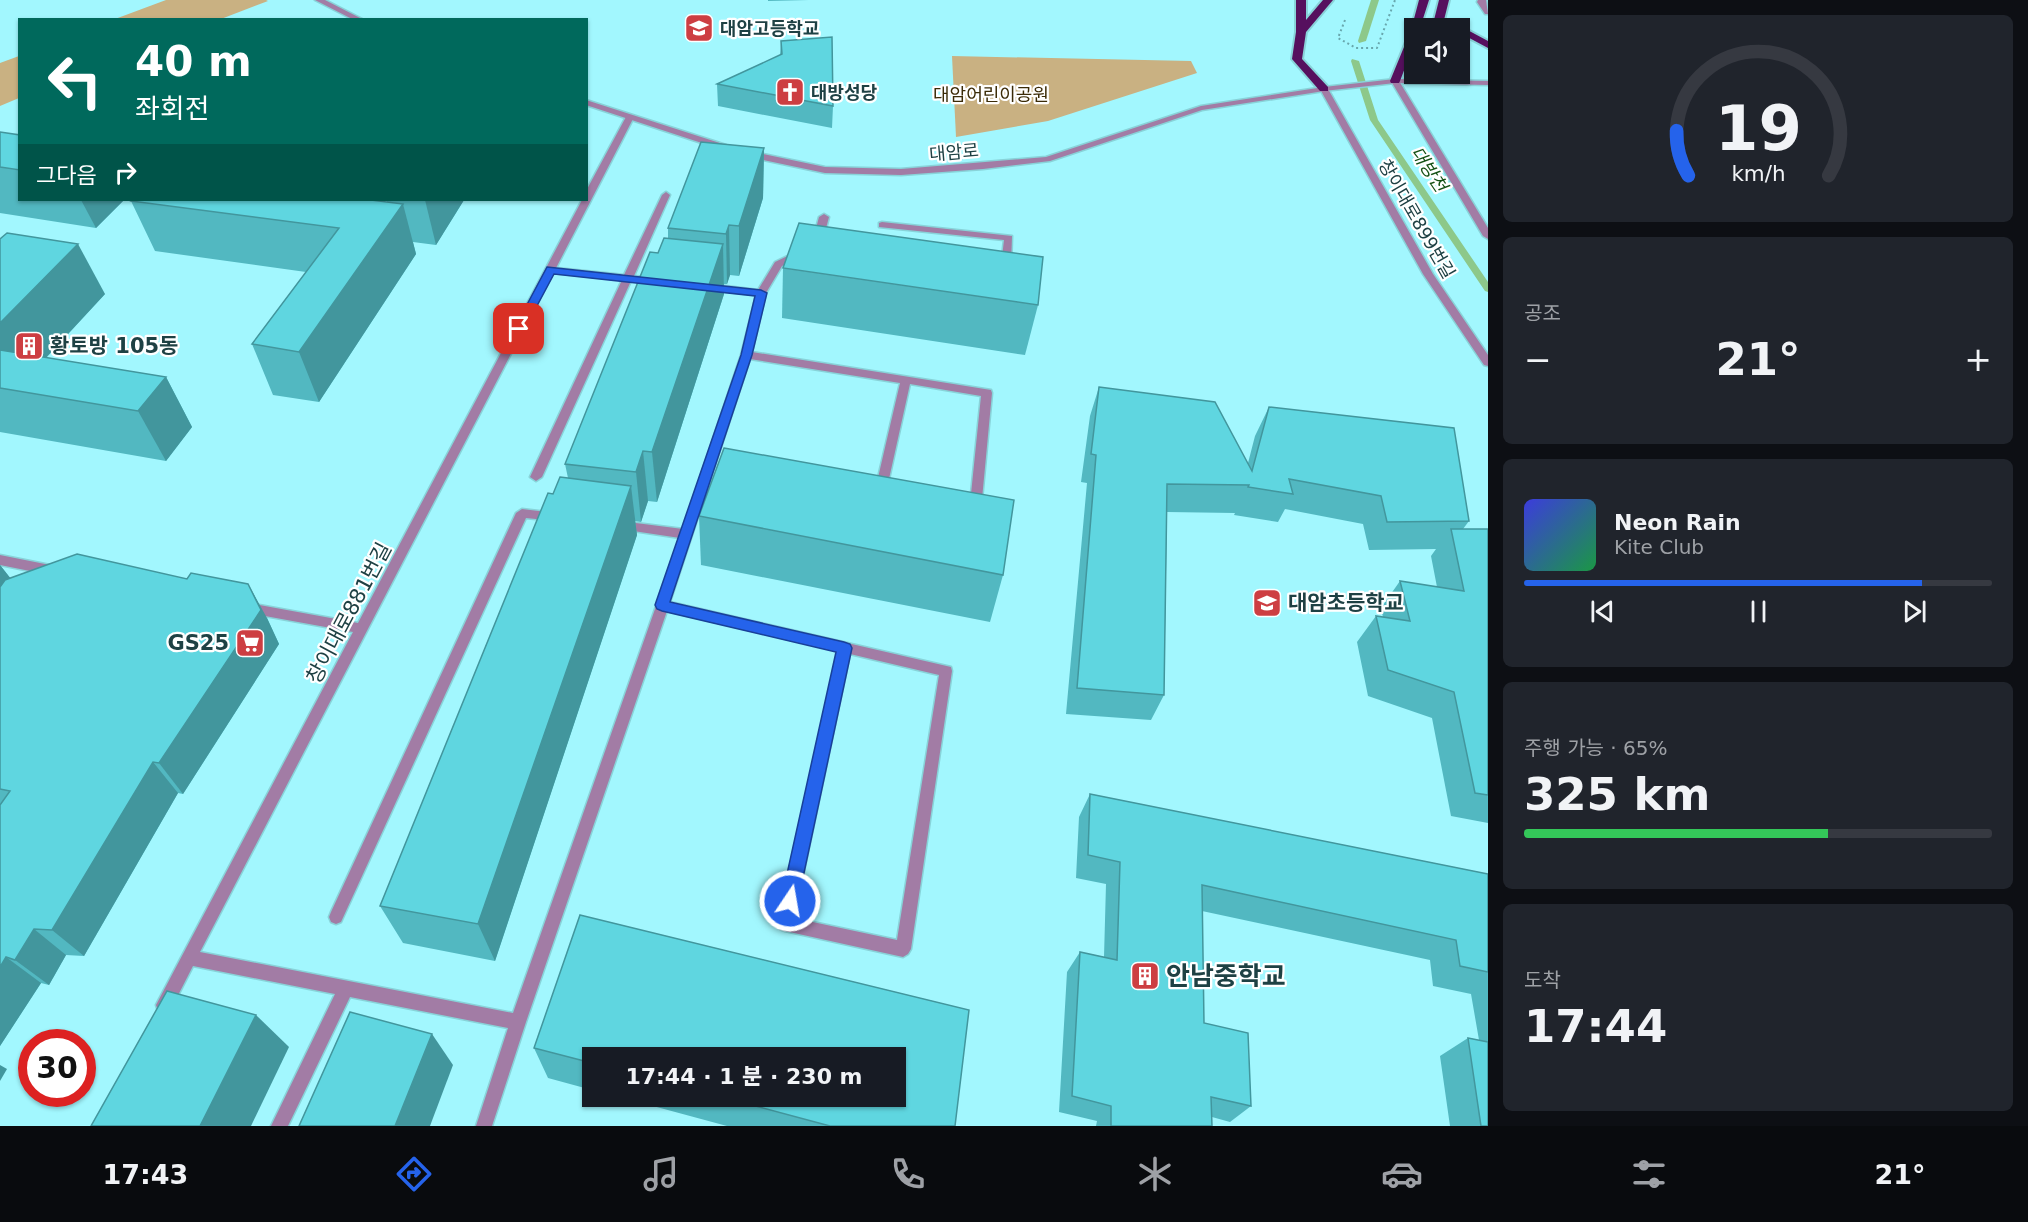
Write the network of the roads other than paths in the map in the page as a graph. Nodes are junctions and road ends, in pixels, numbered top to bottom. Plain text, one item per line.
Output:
1 (320, 0) edge
2 (1301, 0) edge
3 (1328, 0) edge
4 (1424, 0) edge
5 (1444, 0) edge
6 (1482, 0) edge
7 (1488, 12) edge
8 (357, 18) edge
9 (1419, 18) edge
10 (1439, 18) edge
11 (1301, 32) junction
12 (1470, 35) edge
13 (1488, 45) edge
14 (1404, 61) edge
15 (1404, 76) edge
16 (1395, 81) junction
17 (1488, 83) edge
18 (1324, 89) junction
19 (588, 103) edge
20 (630, 117) junction
21 (729, 149) edge
22 (740, 152) edge
23 (666, 195) dead end
24 (588, 197) edge
25 (586, 201) edge
26 (824, 217) dead end
27 (882, 225) dead end
28 (1488, 236) edge
29 (994, 269) edge
30 (550, 270) junction
31 (627, 277) junction
32 (672, 282) edge
33 (694, 285) edge
34 (761, 293) junction
35 (746, 355) junction
36 (1488, 363) edge
37 (906, 380) junction
38 (536, 477) dead end
39 (906, 486) edge
40 (953, 495) edge
41 (569, 519) edge
42 (604, 523) edge
43 (687, 534) junction
44 (0, 561) edge
45 (58, 575) edge
46 (232, 605) edge
47 (662, 605) junction
48 (362, 629) junction
49 (844, 648) junction
50 (336, 917) dead end
51 (189, 958) junction
52 (346, 988) junction
53 (156, 1021) edge
54 (518, 1022) junction
55 (279, 1126) edge
56 (484, 1126) edge

1 - 8 street
2 - 11 highway
3 - 11 highway
4 - 9 highway
5 - 10 highway
6 - 7 street
11 - 18 highway
12 - 13 highway
14 - 16 highway
15 - 16 highway
16 - 17 street
16 - 18 street, 대암로
16 - 28 street
18 - 22 street, 대암로
18 - 36 street, 창이대로899번길
19 - 20 street
20 - 21 street
20 - 24 street, 창이대로881번길
23 - 31 street
25 - 30 street, 창이대로881번길
26 - 34 street
27 - 29 street
30 - 31 street
30 - 48 street, 창이대로881번길
31 - 32 street
31 - 38 street
33 - 34 street
34 - 35 street
35 - 37 street
35 - 43 street
37 - 39 street
37 - 40 street
41 - 50 street
42 - 43 street
43 - 47 street
44 - 45 street
46 - 48 street
47 - 49 street
47 - 54 street
48 - 51 street, 창이대로881번길
49 - 49 street
51 - 52 street
51 - 53 street, 창이대로881번길
52 - 54 street
52 - 55 street
54 - 56 street

